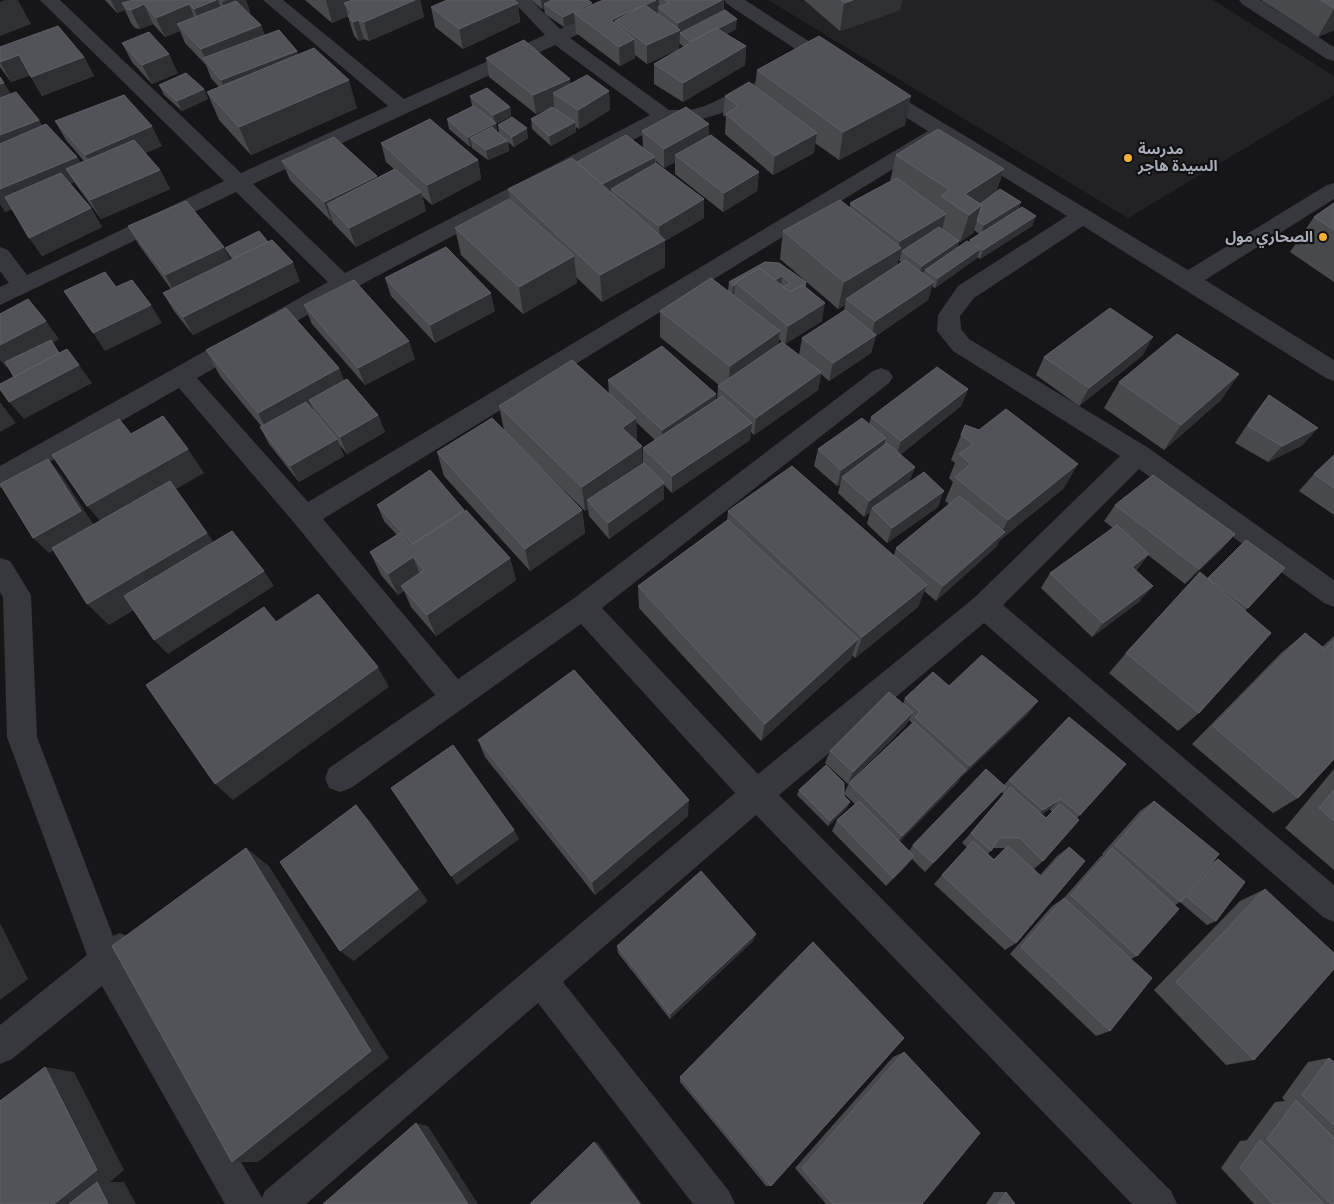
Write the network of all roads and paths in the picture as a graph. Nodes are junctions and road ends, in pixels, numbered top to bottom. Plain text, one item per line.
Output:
1 (49, 0) edge
2 (272, 0) edge
3 (521, 0) edge
4 (640, 0) edge
5 (732, 0) edge
6 (1248, 0) edge
7 (82, 30) junction
8 (64, 37) edge
9 (557, 37) junction
10 (1334, 55) edge
11 (771, 80) edge
12 (402, 108) junction
13 (664, 116) junction
14 (943, 130) junction
15 (239, 182) junction
16 (1334, 190) edge
17 (1083, 216) junction
18 (0, 255) edge
19 (1188, 280) junction
20 (343, 284) junction
21 (23, 286) junction
22 (0, 297) edge
23 (1334, 372) edge
24 (181, 376) junction
25 (881, 377) dead end
26 (1138, 454) junction
27 (0, 478) edge
28 (305, 517) junction
29 (0, 569) edge
30 (1334, 595) edge
31 (583, 606) junction
32 (984, 606) junction
33 (454, 696) junction
34 (340, 778) dead end
35 (757, 794) junction
36 (1334, 906) edge
37 (144, 930) edge
38 (106, 961) junction
39 (540, 979) junction
40 (0, 1047) edge
41 (246, 1204) edge
42 (278, 1204) edge
43 (716, 1204) edge
44 (1158, 1204) edge

1 - 7 street
2 - 12 street
3 - 9 street
4 - 9 street
5 - 14 street
6 - 10 street
7 - 8 street
7 - 15 street
9 - 12 street
9 - 13 street
11 - 13 street
12 - 15 street
13 - 20 street
14 - 17 street
14 - 28 street
15 - 20 street
15 - 21 street
16 - 19 street
17 - 19 street
17 - 26 street
18 - 21 street
19 - 23 street
20 - 24 street
21 - 22 street
24 - 27 street
24 - 28 street
25 - 31 street
26 - 30 street
26 - 32 street
28 - 33 street
29 - 38 street
31 - 33 street
31 - 35 street
32 - 35 street
32 - 36 street
33 - 34 street
35 - 39 street
35 - 44 street
37 - 38 street
38 - 40 street
38 - 41 street
39 - 42 street
39 - 43 street

